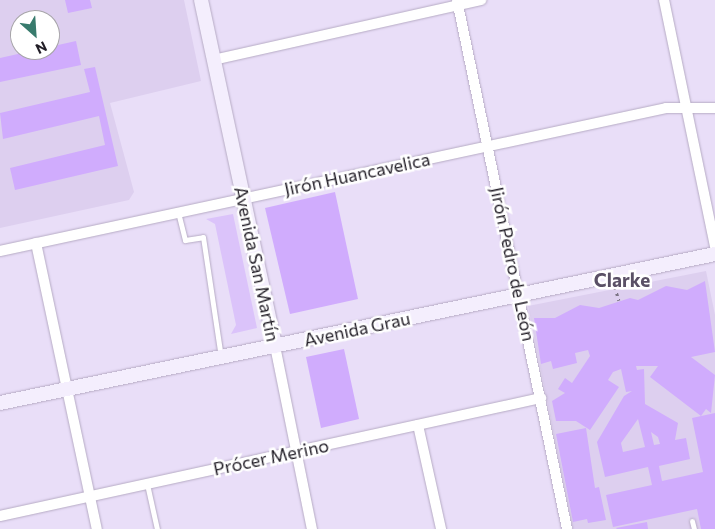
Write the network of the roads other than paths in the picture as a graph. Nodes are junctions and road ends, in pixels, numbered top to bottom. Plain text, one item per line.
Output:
1 (201, 0) edge
2 (481, 0) edge
3 (664, 0) edge
4 (457, 3) edge
5 (214, 60) junction
6 (715, 108) edge
7 (686, 109) junction
8 (488, 146) junction
9 (242, 197) junction
10 (178, 212) junction
11 (36, 243) junction
12 (715, 247) edge
13 (0, 251) edge
14 (715, 254) edge
15 (521, 295) junction
16 (275, 346) junction
17 (221, 357) junction
18 (68, 389) junction
19 (541, 398) junction
20 (0, 403) edge
21 (418, 425) junction
22 (296, 452) junction
23 (147, 484) junction
24 (90, 496) junction
25 (0, 516) edge
26 (692, 521) dead end
27 (97, 529) edge
28 (157, 529) edge
29 (312, 529) edge
30 (441, 529) edge
31 (568, 529) edge
32 (694, 529) edge

1 - 5 main road, Avenida San Martín
2 - 4 street
3 - 7 street
4 - 5 street
4 - 8 street, Jirón Pedro de León
5 - 9 main road, Avenida San Martín
6 - 7 street, Jirón Huancavelica
7 - 8 street, Jirón Huancavelica
7 - 12 street
8 - 9 street, Jirón Huancavelica
8 - 15 street, Jirón Pedro de León
9 - 10 street, Jirón Huancavelica
9 - 16 main road, Avenida San Martín
10 - 11 street, Jirón Huancavelica
10 - 17 lane
11 - 13 street, Jirón Huancavelica
11 - 18 street
14 - 15 main road, Avenida Grau
15 - 16 main road, Avenida Grau
15 - 19 street, Jirón Pedro de León
16 - 17 main road, Avenida Grau
16 - 22 street, Avenida San Martín
17 - 18 main road, Avenida Grau
18 - 20 main road, Avenida Grau
18 - 24 street
19 - 21 street, Prócer Merino
19 - 31 street, Jirón Pedro de León
21 - 22 street, Prócer Merino
21 - 30 street
22 - 23 street, Prócer Merino
22 - 29 street, Avenida San Martín
23 - 24 street, Prócer Merino
23 - 28 lane
24 - 25 street, Prócer Merino
24 - 27 street
26 - 32 lane

